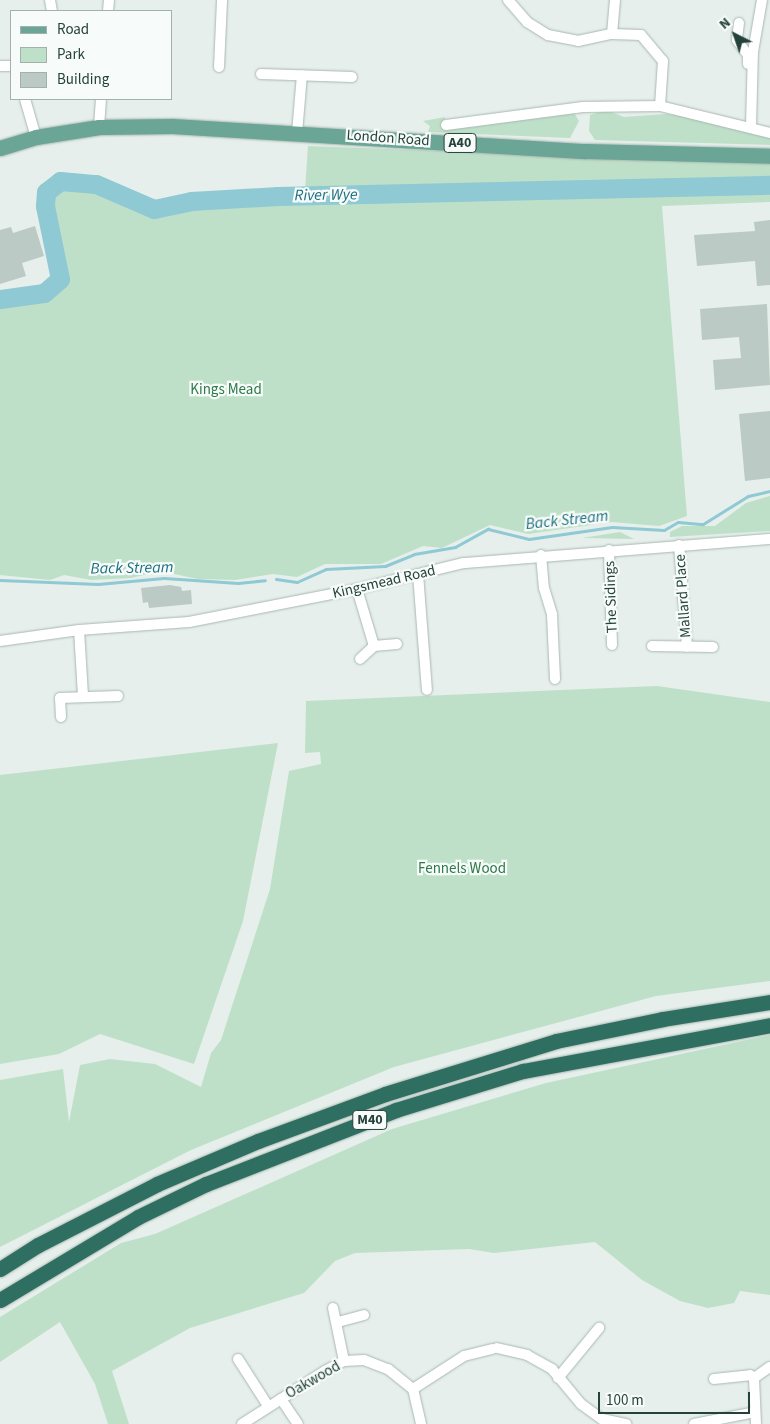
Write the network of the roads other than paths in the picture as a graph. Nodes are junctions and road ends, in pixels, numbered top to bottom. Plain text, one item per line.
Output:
1 (222, 0) edge
2 (508, 0) edge
3 (615, 0) edge
4 (762, 0) edge
5 (739, 23) dead end
6 (612, 34) junction
7 (218, 67) dead end
8 (261, 74) dead end
9 (302, 76) junction
10 (352, 77) dead end
11 (25, 100) edge
12 (101, 100) edge
13 (660, 106) junction
14 (446, 125) dead end
15 (749, 125) junction
16 (99, 127) junction
17 (297, 133) junction
18 (770, 133) edge
19 (36, 137) junction
20 (0, 148) edge
21 (770, 156) edge
22 (770, 539) edge
23 (679, 545) junction
24 (609, 550) junction
25 (541, 555) junction
26 (418, 574) junction
27 (357, 589) junction
28 (78, 630) junction
29 (0, 641) edge
30 (397, 644) dead end
31 (612, 645) dead end
32 (374, 646) junction
33 (652, 646) dead end
34 (687, 647) junction
35 (713, 647) dead end
36 (360, 658) dead end
37 (555, 679) dead end
38 (427, 690) dead end
39 (83, 696) junction
40 (118, 696) dead end
41 (60, 717) dead end
42 (770, 1002) edge
43 (770, 1025) edge
44 (0, 1269) edge
45 (0, 1300) edge
46 (333, 1308) dead end
47 (364, 1315) dead end
48 (338, 1322) junction
49 (600, 1328) dead end
50 (238, 1358) dead end
51 (344, 1361) junction
52 (770, 1367) edge
53 (558, 1378) junction
54 (754, 1378) junction
55 (714, 1379) dead end
56 (413, 1389) junction
57 (281, 1399) junction
58 (268, 1406) junction
59 (754, 1412) junction
60 (242, 1424) edge
61 (298, 1424) edge
62 (421, 1424) edge
63 (620, 1424) edge
64 (694, 1424) edge
65 (756, 1424) edge

1 - 7 street
2 - 6 street
3 - 6 street
4 - 15 street
5 - 15 street
6 - 13 street
8 - 9 street
9 - 10 street
9 - 17 street
11 - 19 street
12 - 16 street
13 - 14 street, London Road
13 - 15 street, London Road
15 - 18 street, London Road
16 - 17 main road, London Road / A40
16 - 19 main road, London Road / A40
17 - 21 main road, London Road / A40
19 - 20 main road, A40
22 - 23 street, Kingsmead Road
23 - 24 street, Kingsmead Road
23 - 34 street, Mallard Place
24 - 25 street, Kingsmead Road
24 - 31 street, The Sidings
25 - 26 street, Kingsmead Road
25 - 37 street
26 - 27 street, Kingsmead Road
26 - 38 street
27 - 28 street, Kingsmead Road
27 - 32 street
28 - 29 street, Kingsmead Road
28 - 39 street
30 - 32 street
32 - 36 street
33 - 34 street, Mallard Place
34 - 35 street, Mallard Place
39 - 40 street
39 - 41 street
42 - 44 highway, M40
43 - 45 highway, M40
46 - 48 street
47 - 48 street
48 - 51 street
49 - 53 street
50 - 58 street
51 - 56 street, Oakwood
51 - 57 street, Oakwood
52 - 54 street
53 - 56 street
53 - 63 street
54 - 55 street
54 - 59 street
56 - 62 street
57 - 58 street, Oakwood
57 - 61 street
58 - 60 street, Oakwood
59 - 64 street
59 - 65 street

